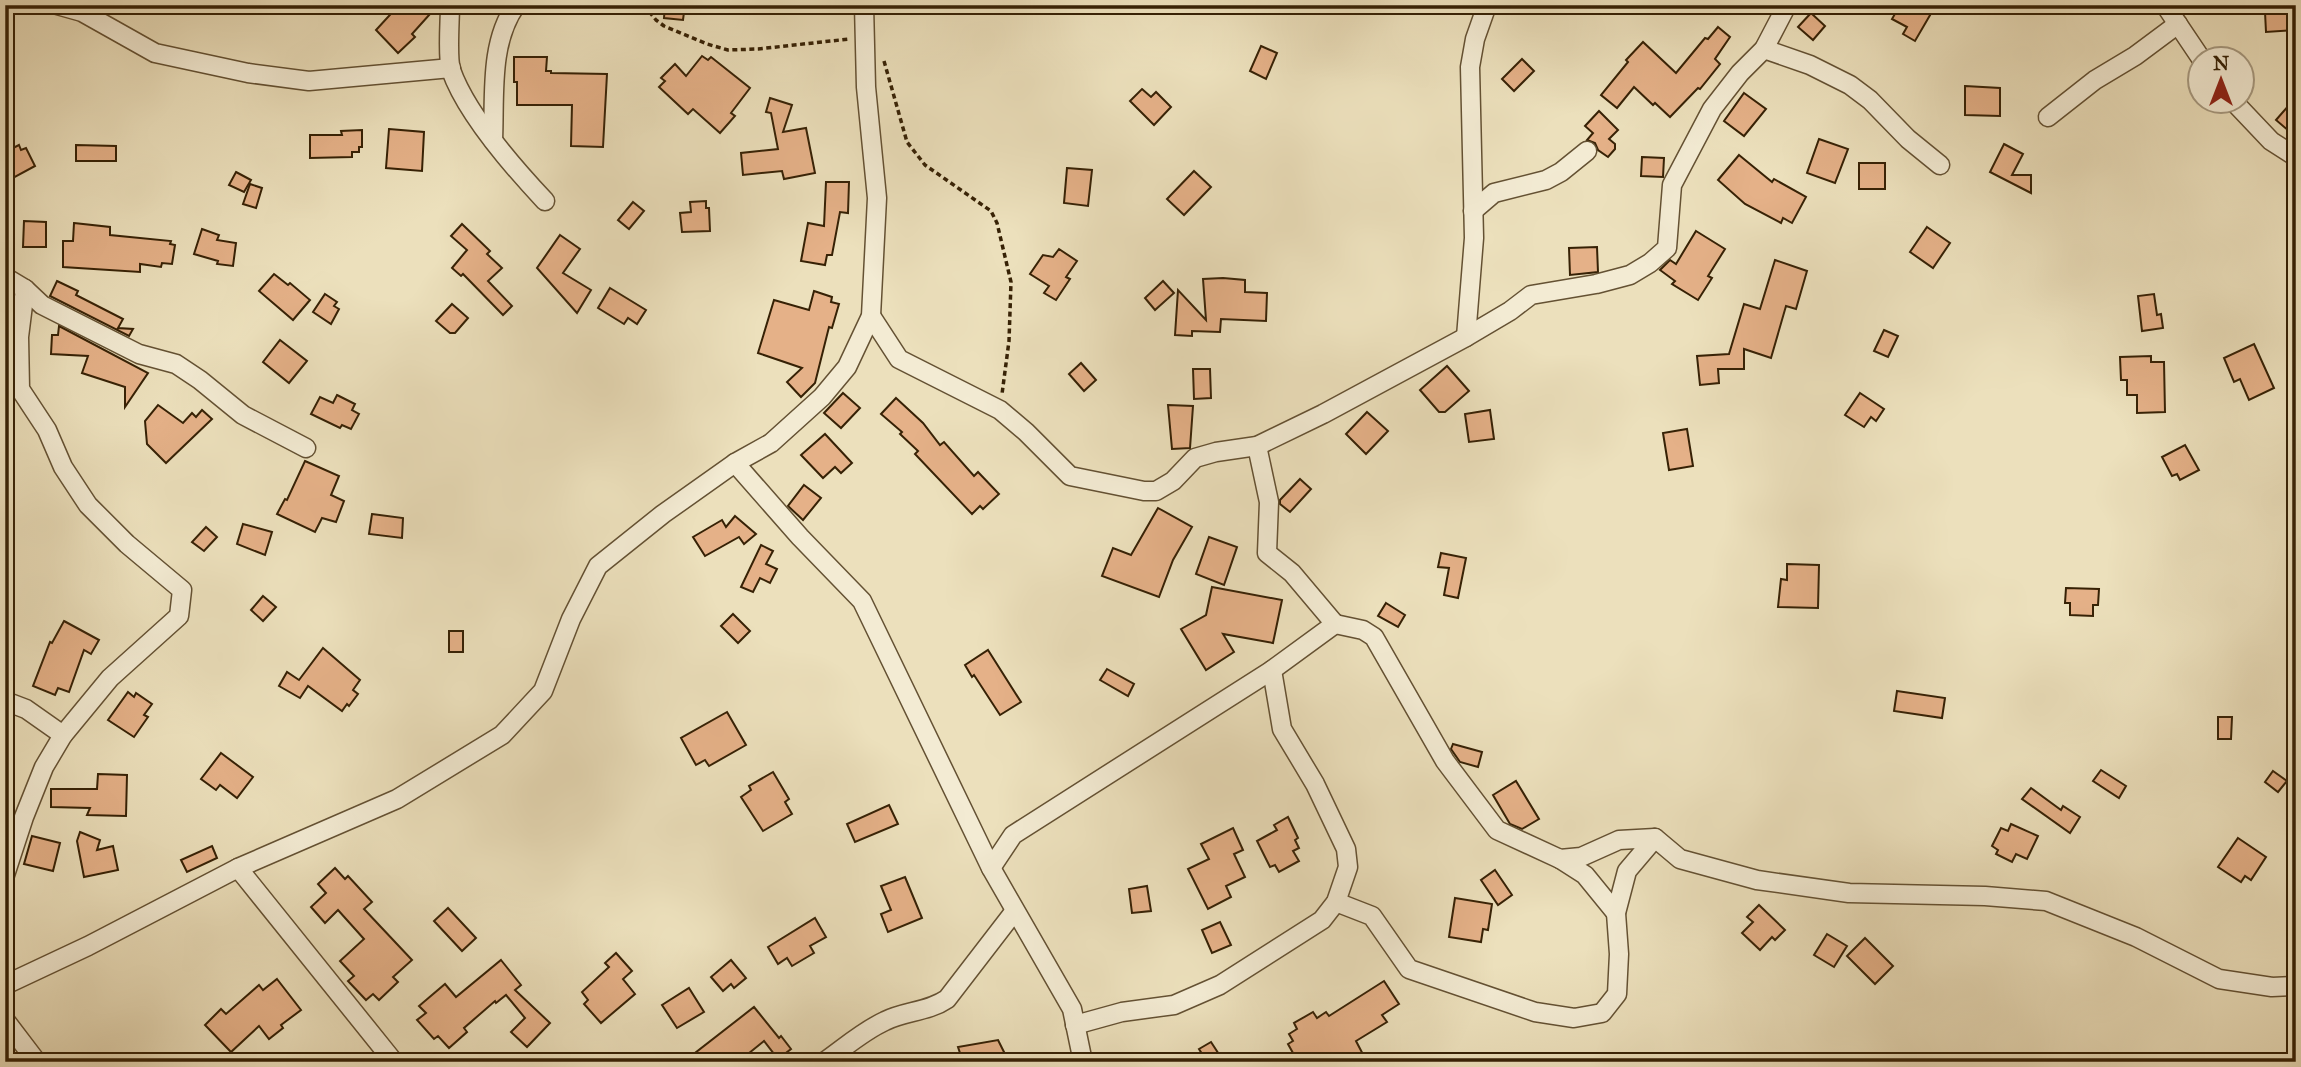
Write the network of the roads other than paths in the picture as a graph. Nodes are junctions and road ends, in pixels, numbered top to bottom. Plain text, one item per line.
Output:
1 (57, 5) edge
2 (450, 5) edge
3 (516, 5) edge
4 (864, 5) edge
5 (1487, 5) edge
6 (1787, 5) edge
7 (2165, 5) edge
8 (2178, 24) junction
9 (2193, 46) edge
10 (1764, 49) junction
11 (451, 68) junction
12 (2247, 116) edge
13 (2048, 117) dead end
14 (494, 140) junction
15 (1587, 151) dead end
16 (2296, 157) edge
17 (1940, 165) dead end
18 (545, 201) dead end
19 (1474, 211) junction
20 (5, 277) edge
21 (25, 289) junction
22 (871, 316) junction
23 (1466, 337) junction
24 (1257, 446) junction
25 (306, 448) dead end
26 (735, 463) junction
27 (1335, 624) junction
28 (1272, 670) junction
29 (5, 701) edge
30 (63, 734) junction
31 (1655, 838) junction
32 (1560, 859) junction
33 (238, 868) junction
34 (991, 868) junction
35 (5, 875) edge
36 (1336, 902) junction
37 (1014, 912) junction
38 (1616, 913) junction
39 (5, 985) edge
40 (2296, 986) edge
41 (5, 1020) edge
42 (1075, 1025) junction
43 (37, 1062) edge
44 (394, 1062) edge
45 (824, 1062) edge
46 (1083, 1062) edge

1 - 11 street
2 - 11 street
3 - 14 street
4 - 22 street
5 - 19 street
6 - 10 street
7 - 8 street
8 - 9 street
8 - 13 street
10 - 17 street
10 - 23 street
11 - 14 street
12 - 16 street
14 - 18 street
15 - 19 street
19 - 23 street
20 - 21 street
21 - 25 street
21 - 30 street
22 - 24 street
22 - 26 street
23 - 24 street
24 - 27 street
26 - 33 street
26 - 34 street
27 - 28 street
27 - 32 street
28 - 34 street
28 - 36 street
29 - 30 street
30 - 35 street
31 - 32 street
31 - 38 street
31 - 40 street
32 - 38 street
33 - 39 street
33 - 44 street
34 - 37 street
36 - 38 street
36 - 42 street
37 - 42 street
37 - 45 street
41 - 43 street
42 - 46 street

